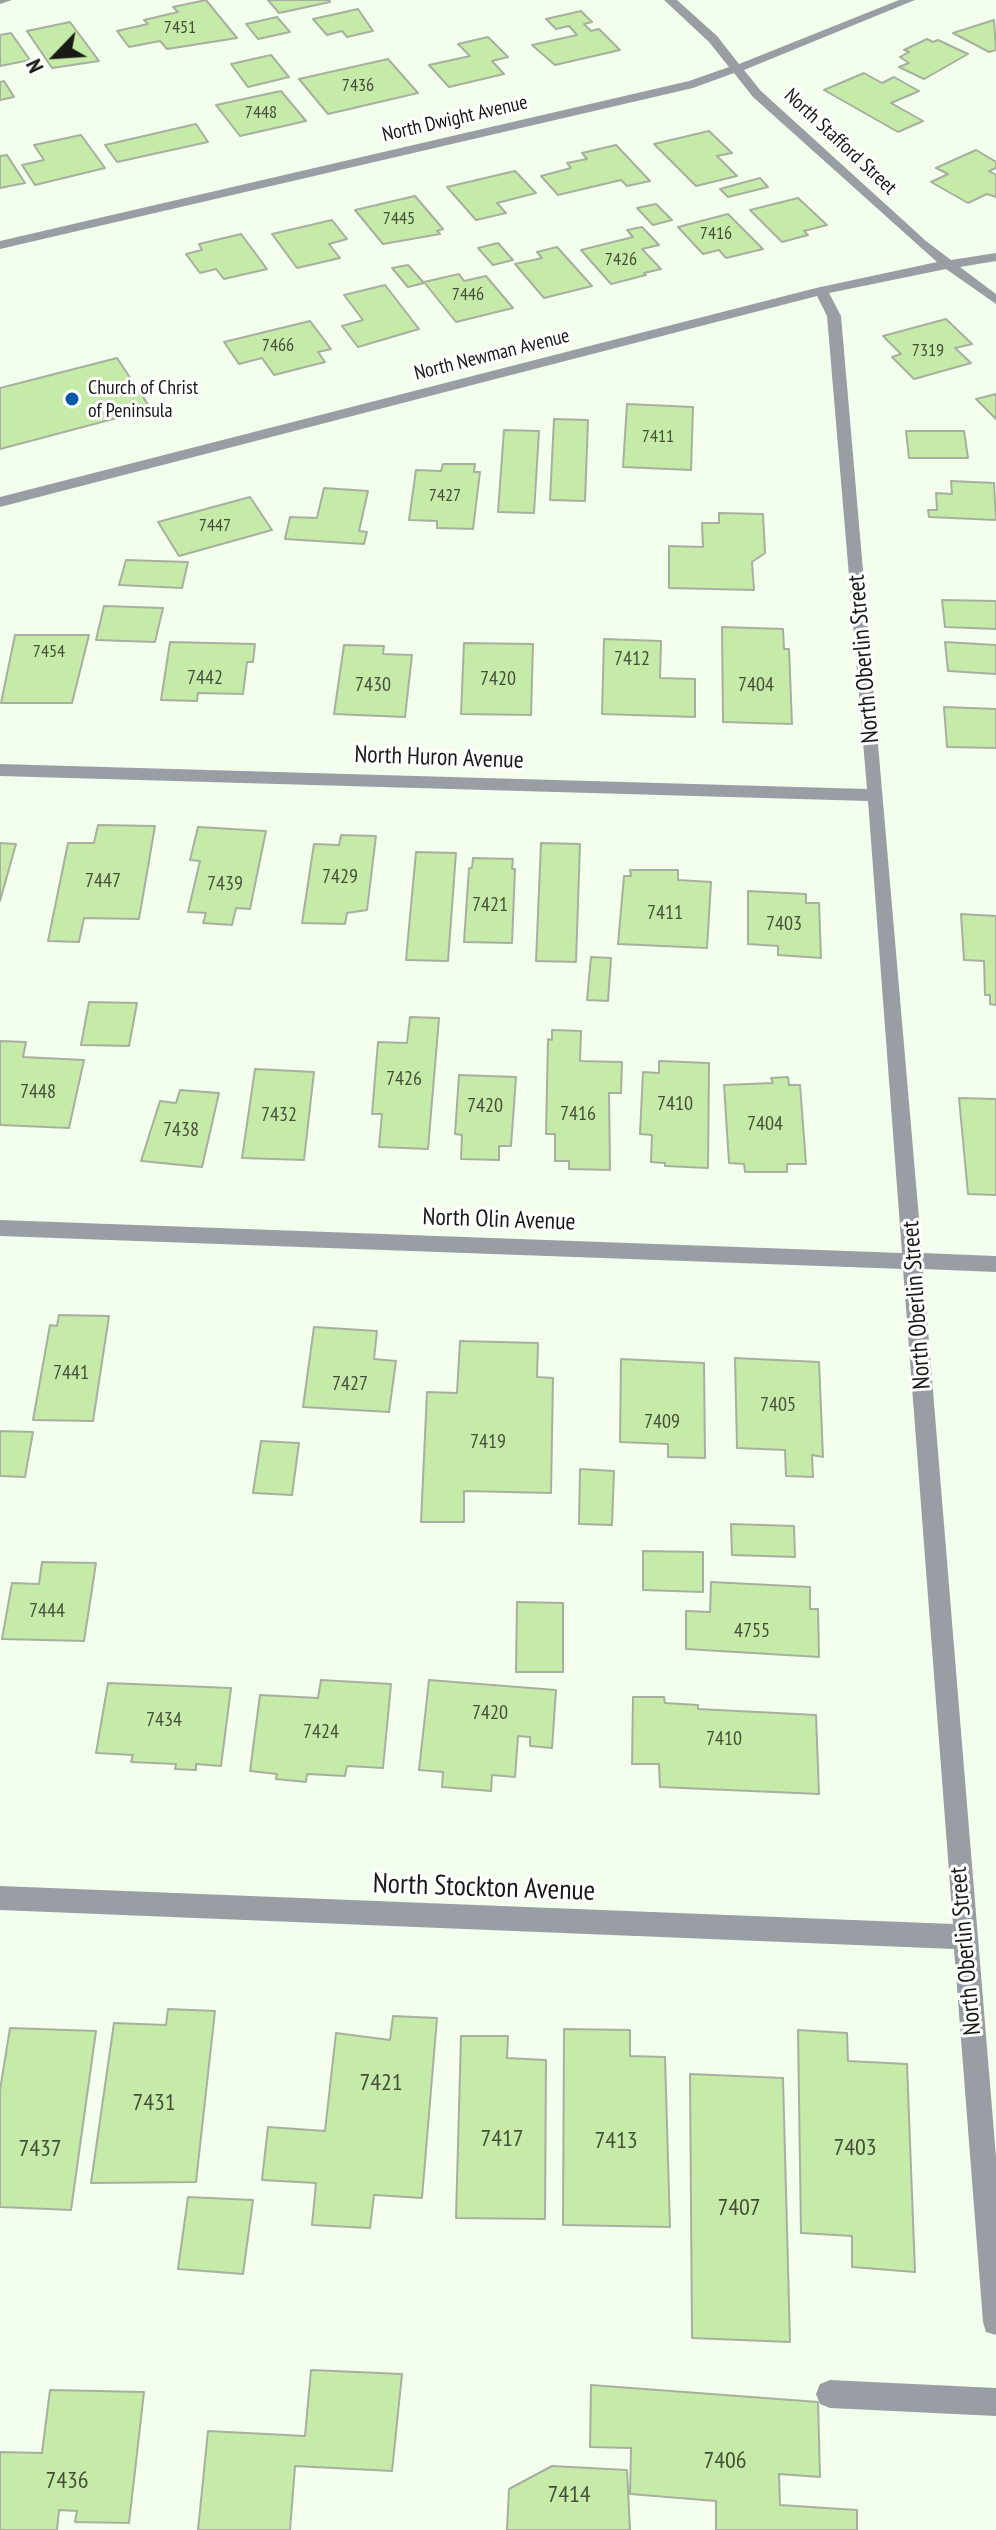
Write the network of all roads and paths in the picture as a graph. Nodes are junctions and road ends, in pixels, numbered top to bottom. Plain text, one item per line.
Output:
1 (670, 0) edge
2 (909, 0) edge
3 (737, 69) junction
4 (0, 245) edge
5 (996, 257) edge
6 (948, 264) junction
7 (821, 291) junction
8 (996, 300) edge
9 (0, 502) edge
10 (0, 770) edge
11 (876, 795) junction
12 (0, 1228) edge
13 (913, 1261) junction
14 (996, 1264) edge
15 (0, 1898) edge
16 (965, 1937) junction
17 (996, 2322) edge
18 (830, 2394) dead end
19 (996, 2402) edge

1 - 3 street, North Stafford Street
2 - 3 street, North Dwight Avenue
3 - 4 street, North Dwight Avenue
3 - 6 street, North Stafford Street
5 - 6 street, North Newman Avenue
6 - 7 street, North Newman Avenue
6 - 8 street, North Stafford Street
7 - 9 street, North Newman Avenue
7 - 11 street, North Oberlin Street
10 - 11 street, North Huron Avenue
11 - 13 street, North Oberlin Street
12 - 13 street, North Olin Avenue
13 - 14 street, North Olin Avenue
13 - 16 street, North Oberlin Street
15 - 16 street, North Stockton Avenue
16 - 17 street, North Oberlin Street
18 - 19 street

